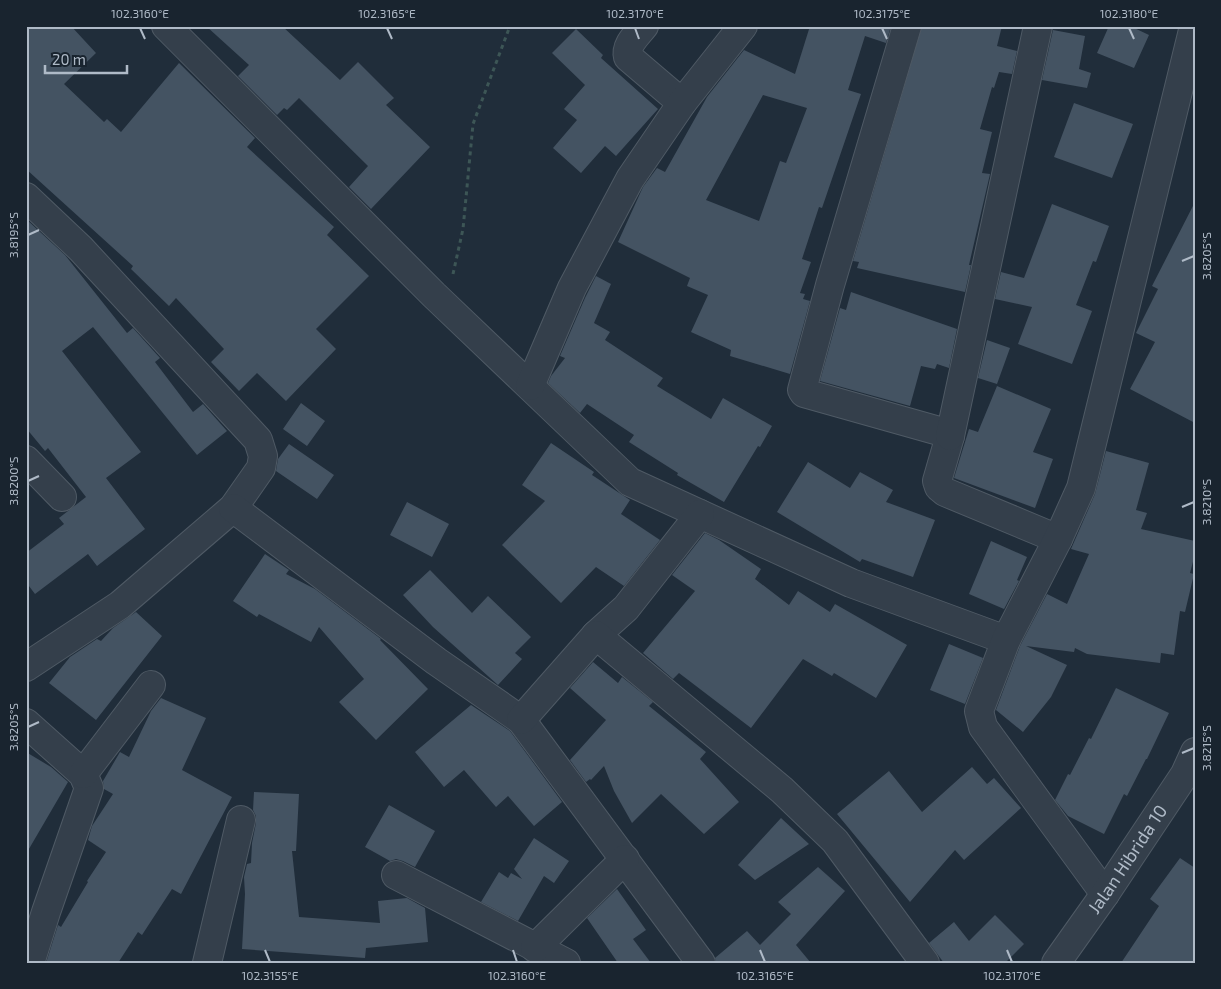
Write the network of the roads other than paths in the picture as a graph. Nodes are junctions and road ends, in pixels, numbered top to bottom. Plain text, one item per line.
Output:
1 (166, 26) edge
2 (644, 26) edge
3 (743, 26) edge
4 (907, 26) edge
5 (1038, 26) edge
6 (1194, 26) edge
7 (682, 103) junction
8 (26, 197) edge
9 (530, 386) junction
10 (950, 436) junction
11 (26, 460) edge
12 (62, 497) dead end
13 (233, 508) junction
14 (700, 514) junction
15 (1058, 539) junction
16 (596, 636) junction
17 (1006, 640) junction
18 (26, 667) edge
19 (151, 685) dead end
20 (521, 720) junction
21 (26, 723) edge
22 (1192, 769) edge
23 (83, 774) junction
24 (241, 820) dead end
25 (625, 859) junction
26 (396, 875) dead end
27 (1105, 894) junction
28 (535, 948) junction
29 (30, 963) edge
30 (207, 963) edge
31 (566, 963) edge
32 (701, 963) edge
33 (925, 963) edge
34 (1056, 963) edge

1 - 9 street
2 - 7 street
3 - 7 street
4 - 10 street
5 - 10 street
6 - 15 street
7 - 9 street
8 - 13 street
9 - 14 street
10 - 15 street
11 - 12 street
13 - 18 street
13 - 20 street
14 - 16 street
14 - 17 street
15 - 17 street
16 - 20 street
16 - 33 street
17 - 27 street
19 - 23 street
20 - 25 street
21 - 23 street
22 - 27 street, Jalan Hibrida 10
23 - 29 street
24 - 30 street
25 - 28 street
25 - 32 street
26 - 28 street
27 - 34 street, Jalan Hibrida 10
28 - 31 street

